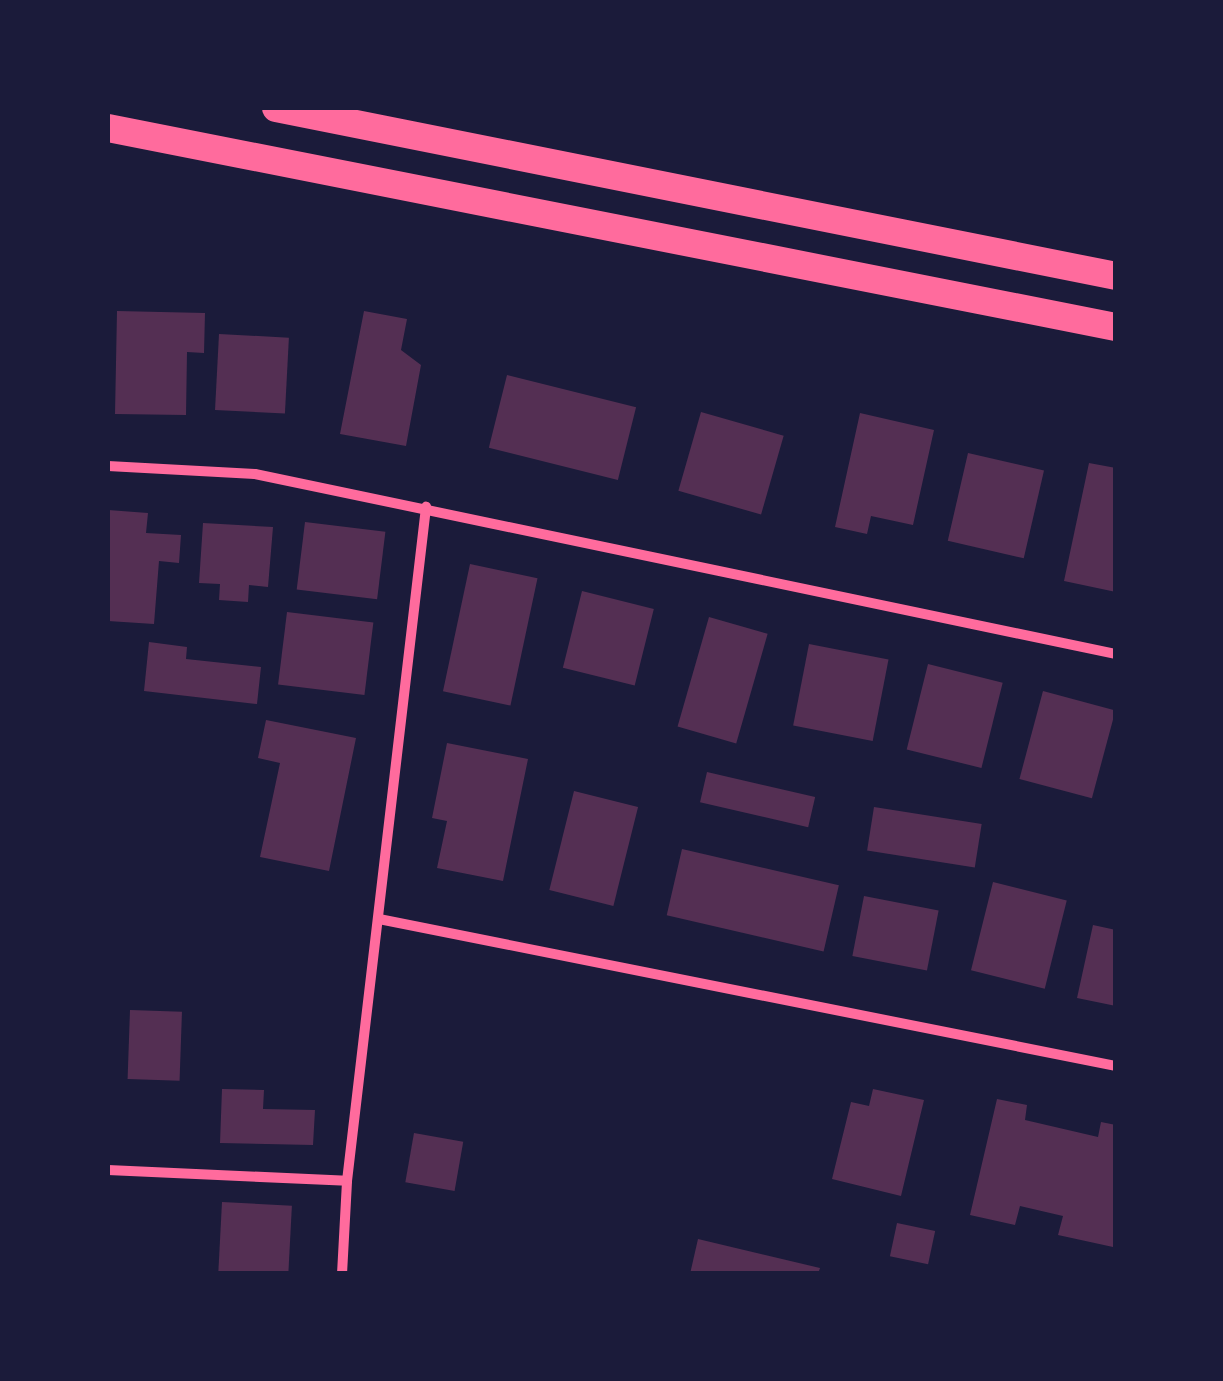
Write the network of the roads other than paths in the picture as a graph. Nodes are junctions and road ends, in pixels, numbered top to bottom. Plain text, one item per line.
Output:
1 (276, 108) edge
2 (108, 128) edge
3 (1116, 276) edge
4 (1116, 327) edge
5 (108, 466) edge
6 (426, 507) junction
7 (1116, 654) edge
8 (380, 919) junction
9 (1116, 1066) edge
10 (108, 1170) edge
11 (347, 1181) junction
12 (342, 1274) edge

1 - 3 highway
2 - 4 highway
5 - 6 street
6 - 7 street
6 - 8 street
8 - 9 street
8 - 11 street
10 - 11 street
11 - 12 street

